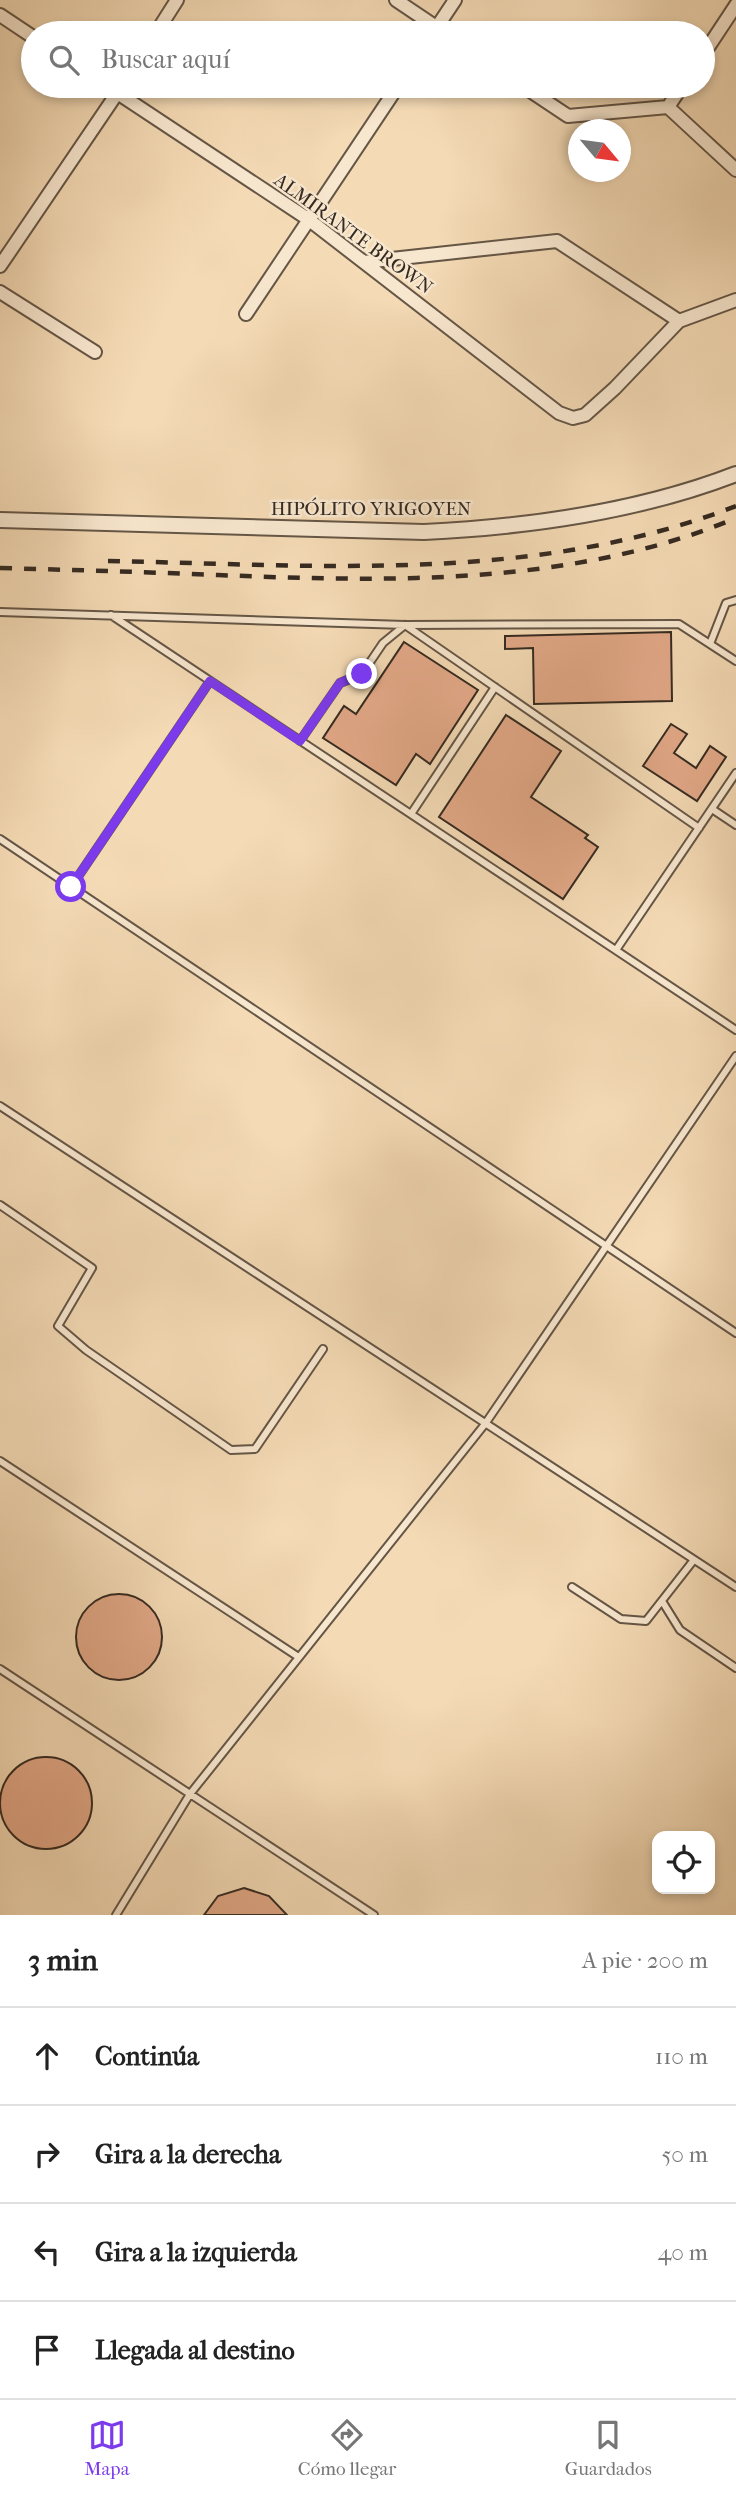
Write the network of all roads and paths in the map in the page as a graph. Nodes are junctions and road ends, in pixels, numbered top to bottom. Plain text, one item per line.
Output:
1 (177, 0) edge
2 (396, 0) edge
3 (455, 0) edge
4 (736, 5) edge
5 (0, 15) edge
6 (164, 21) edge
7 (424, 21) edge
8 (443, 21) edge
9 (21, 29) edge
10 (715, 37) edge
11 (109, 98) edge
12 (131, 98) edge
13 (390, 98) edge
14 (540, 98) edge
15 (674, 98) edge
16 (668, 107) junction
17 (736, 170) edge
18 (308, 219) junction
19 (365, 262) junction
20 (0, 266) edge
21 (0, 292) edge
22 (736, 300) edge
23 (246, 314) dead end
24 (679, 321) junction
25 (95, 352) dead end
26 (736, 474) edge
27 (0, 520) edge
28 (736, 600) edge
29 (0, 612) edge
30 (111, 615) junction
31 (405, 625) junction
32 (710, 644) junction
33 (736, 661) edge
34 (210, 681) junction
35 (495, 687) junction
36 (300, 741) junction
37 (736, 774) edge
38 (712, 809) junction
39 (411, 814) junction
40 (736, 825) edge
41 (699, 828) junction
42 (0, 839) edge
43 (71, 887) junction
44 (616, 950) junction
45 (736, 1030) edge
46 (736, 1056) edge
47 (0, 1106) edge
48 (0, 1205) edge
49 (607, 1246) junction
50 (736, 1333) edge
51 (323, 1349) dead end
52 (485, 1424) junction
53 (0, 1461) edge
54 (693, 1561) junction
55 (572, 1587) dead end
56 (736, 1587) edge
57 (662, 1601) junction
58 (297, 1656) junction
59 (736, 1668) edge
60 (0, 1670) edge
61 (190, 1794) junction
62 (116, 1915) edge
63 (374, 1915) edge

1 - 6 street
2 - 7 street
3 - 8 street
4 - 10 street
5 - 9 street
11 - 20 street
12 - 18 street, ALMIRANTE BROWN
13 - 18 street
14 - 16 street
15 - 16 street
16 - 17 street
18 - 19 street, ALMIRANTE BROWN
18 - 23 street
19 - 24 street
19 - 24 street, ALMIRANTE BROWN
21 - 25 street
22 - 24 street
26 - 27 street, HIPÓLITO YRIGOYEN
28 - 32 lane
29 - 30 lane
30 - 31 lane
30 - 34 lane
31 - 32 lane
31 - 35 lane
31 - 36 lane
32 - 33 lane
34 - 36 lane
34 - 43 lane
35 - 39 lane
35 - 41 lane
36 - 39 lane
37 - 38 lane
38 - 40 lane
38 - 41 lane
39 - 44 lane
41 - 44 lane
42 - 43 lane
43 - 49 lane
44 - 45 lane
46 - 49 lane
47 - 52 lane
48 - 51 lane
49 - 50 lane
49 - 52 lane
52 - 54 lane
52 - 58 lane
53 - 58 lane
54 - 56 lane
54 - 57 lane
55 - 57 lane
57 - 59 lane
58 - 61 lane
60 - 61 lane
61 - 62 lane
61 - 63 lane

